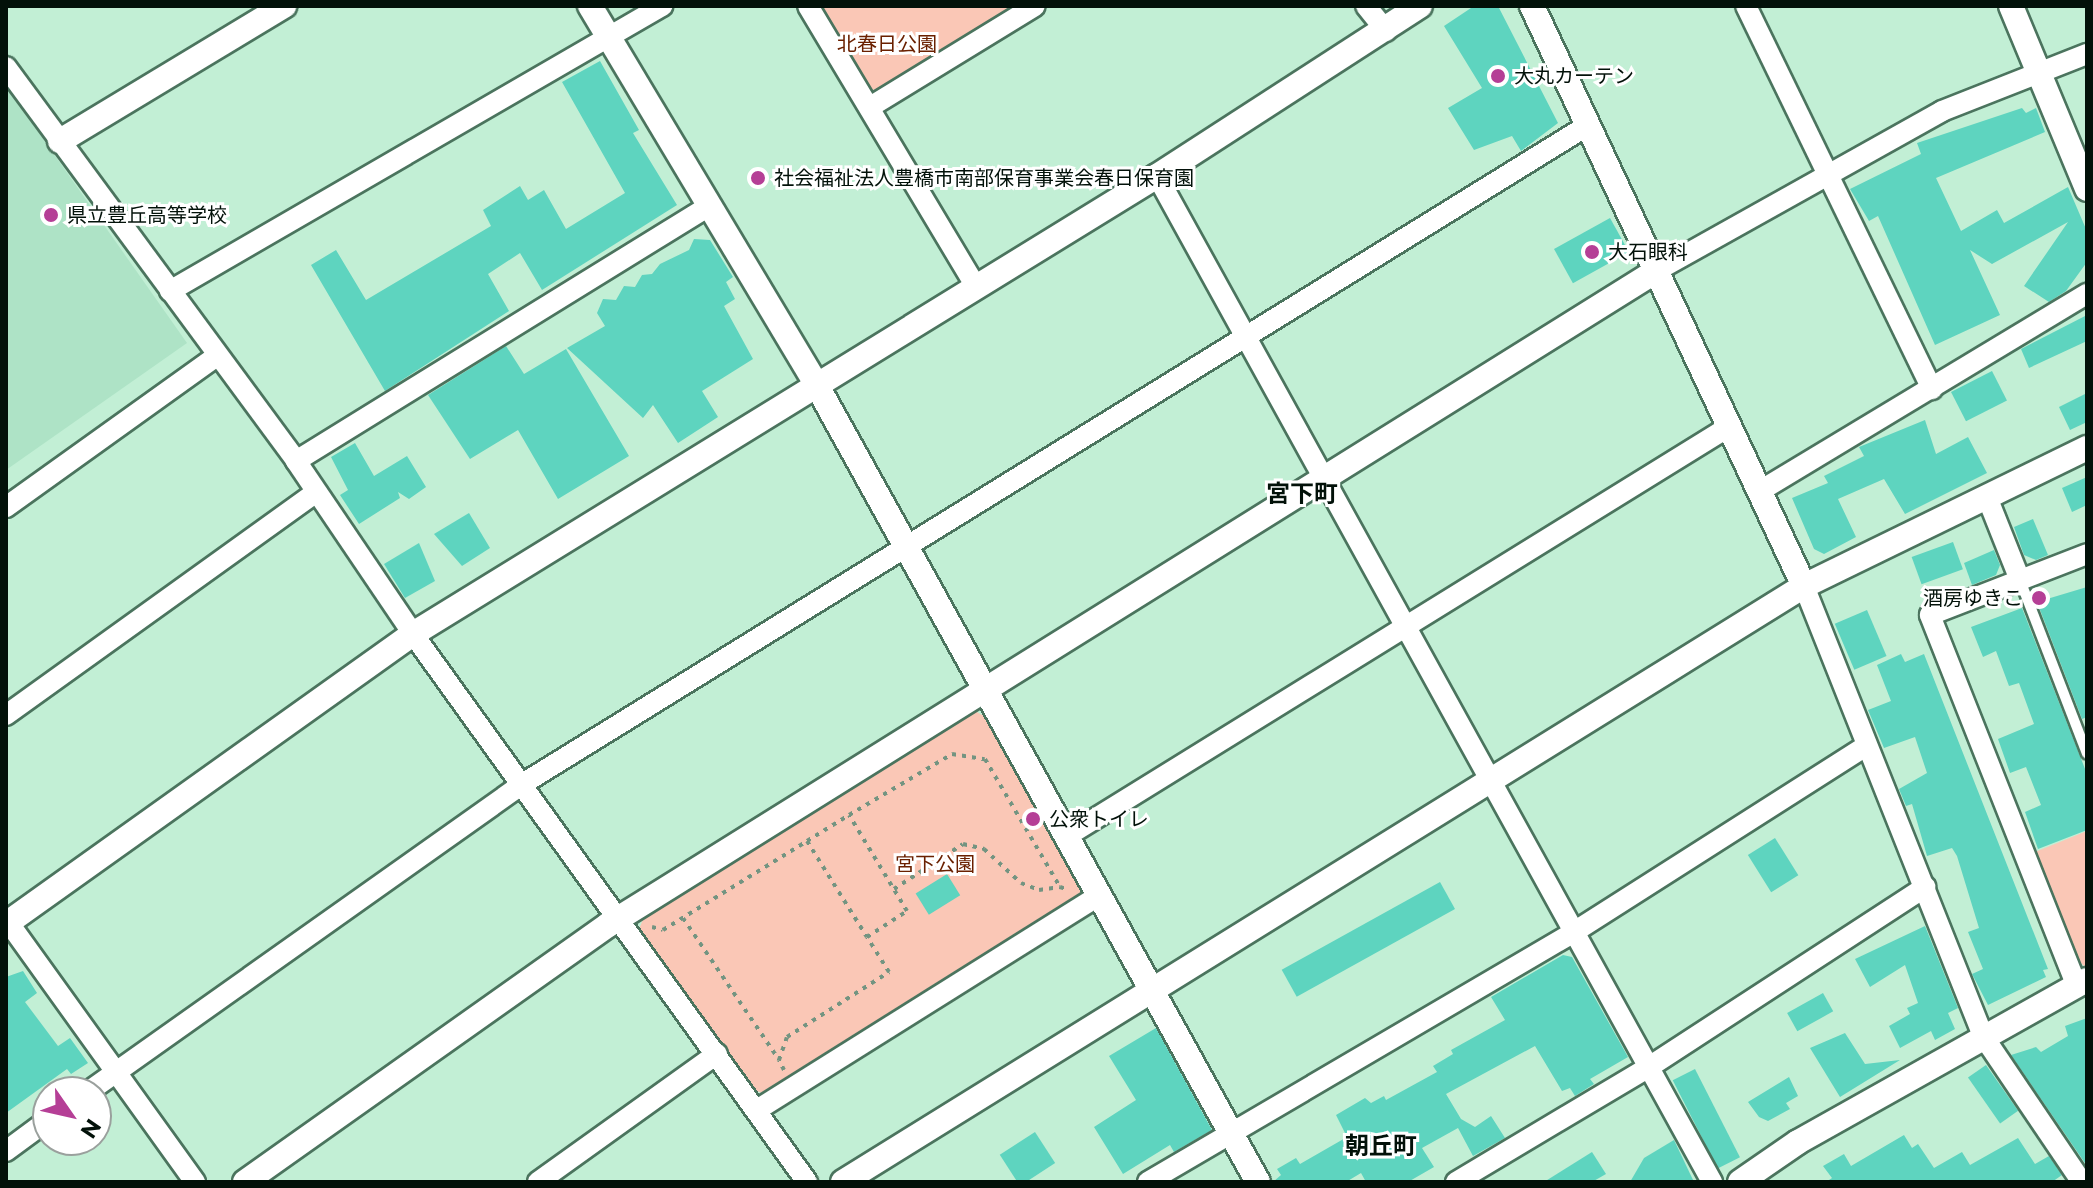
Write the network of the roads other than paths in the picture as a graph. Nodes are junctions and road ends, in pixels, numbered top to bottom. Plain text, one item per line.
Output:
1 (284, 6) edge
2 (590, 6) edge
3 (662, 6) edge
4 (808, 6) edge
5 (1035, 6) edge
6 (1366, 6) edge
7 (1420, 6) edge
8 (1532, 6) edge
9 (1746, 6) edge
10 (2011, 6) edge
11 (1386, 31) junction
12 (609, 37) junction
13 (2087, 54) edge
14 (6, 67) edge
15 (2038, 73) junction
16 (870, 107) junction
17 (1588, 125) junction
18 (60, 141) junction
19 (1826, 174) junction
20 (1157, 176) junction
21 (2087, 189) edge
22 (709, 206) junction
23 (1658, 270) junction
24 (976, 287) junction
25 (170, 291) junction
26 (2087, 294) edge
27 (1246, 337) junction
28 (217, 356) junction
29 (816, 384) junction
30 (1932, 389) junction
31 (1730, 426) junction
32 (2087, 448) edge
33 (296, 461) junction
34 (1324, 478) junction
35 (1760, 491) junction
36 (316, 492) junction
37 (1987, 497) junction
38 (6, 507) edge
39 (906, 548) junction
40 (2087, 554) edge
41 (2020, 580) junction
42 (1804, 586) junction
43 (1408, 630) junction
44 (413, 634) junction
45 (984, 689) junction
46 (6, 715) edge
47 (1864, 747) junction
48 (2087, 754) edge
49 (1492, 782) junction
50 (524, 783) junction
51 (1067, 836) junction
52 (1925, 887) junction
53 (1100, 895) junction
54 (617, 919) junction
55 (7, 922) edge
56 (1574, 932) junction
57 (2082, 982) edge
58 (1152, 991) junction
59 (1983, 1036) junction
60 (717, 1054) junction
61 (1649, 1067) junction
62 (116, 1072) junction
63 (110, 1076) edge
64 (757, 1110) junction
65 (32, 1132) edge
66 (1229, 1132) junction
67 (6, 1151) edge
68 (195, 1182) edge
69 (245, 1182) edge
70 (538, 1182) edge
71 (807, 1182) edge
72 (843, 1182) edge
73 (1148, 1182) edge
74 (1258, 1182) edge
75 (1456, 1182) edge
76 (1712, 1182) edge
77 (1740, 1182) edge
78 (2082, 1182) edge

1 - 18 street
2 - 12 street
3 - 12 street
4 - 16 street
5 - 16 street
6 - 11 street
7 - 11 street
8 - 17 street
9 - 19 street
10 - 15 street
11 - 20 street
12 - 22 street
12 - 25 street
13 - 15 street
14 - 18 street
15 - 19 street
15 - 21 street
16 - 24 street
17 - 23 street
17 - 27 street
18 - 25 street
19 - 23 street
19 - 30 street
20 - 24 street
20 - 27 street
22 - 29 street
22 - 33 street
23 - 31 street
23 - 34 street
24 - 29 street
25 - 28 street
26 - 30 street
27 - 34 street
27 - 39 street
28 - 33 street
28 - 38 street
29 - 39 street
29 - 44 street
30 - 35 street
31 - 35 street
31 - 43 street
32 - 37 street
33 - 36 street
34 - 43 street
34 - 45 street
35 - 42 street
36 - 44 street
36 - 46 street
37 - 41 street
37 - 42 street
39 - 45 street
39 - 50 street
40 - 41 street
41 - 48 lane
41 - 57 street
42 - 47 street
42 - 49 street
43 - 49 street
43 - 51 street
44 - 50 street
44 - 55 street
45 - 51 street
45 - 54 street
47 - 52 street
47 - 56 street
49 - 56 street
49 - 58 street
50 - 54 street
50 - 62 street
51 - 53 street
52 - 59 street
52 - 61 street
53 - 58 street
53 - 64 street
54 - 60 street
54 - 69 street
55 - 62 street
56 - 61 street
56 - 66 street
57 - 59 street
58 - 66 street
58 - 72 street
59 - 77 street
59 - 78 street
60 - 64 street
60 - 70 street
61 - 75 street
61 - 76 street
62 - 63 street
62 - 68 street
64 - 71 street
65 - 67 street
66 - 73 street
66 - 74 street

